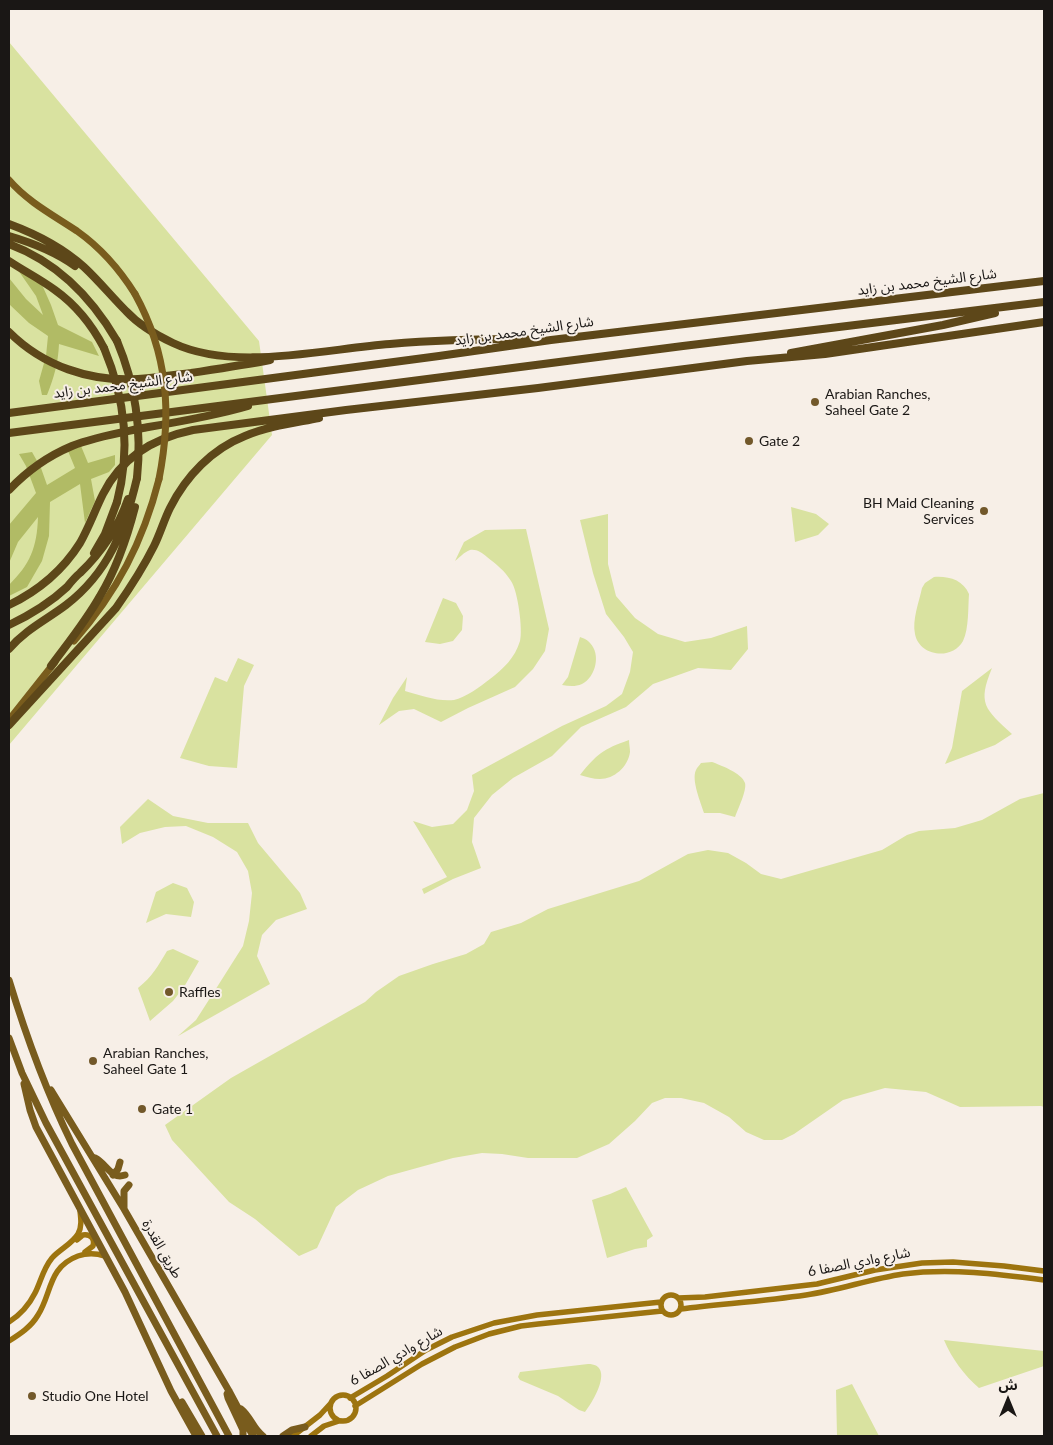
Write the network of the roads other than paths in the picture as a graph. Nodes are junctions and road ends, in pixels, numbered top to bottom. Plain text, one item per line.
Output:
1 (9, 180) edge
2 (9, 224) edge
3 (9, 236) edge
4 (32, 239) junction
5 (9, 244) edge
6 (9, 261) edge
7 (1044, 281) edge
8 (1044, 302) edge
9 (1028, 305) junction
10 (1044, 322) edge
11 (9, 332) edge
12 (551, 340) junction
13 (294, 355) junction
14 (747, 361) junction
15 (272, 400) junction
16 (346, 410) junction
17 (9, 413) edge
18 (9, 432) edge
19 (9, 490) edge
20 (131, 505) junction
21 (80, 573) junction
22 (9, 605) edge
23 (9, 624) edge
24 (9, 649) edge
25 (51, 666) junction
26 (9, 720) edge
27 (9, 725) edge
28 (9, 980) edge
29 (9, 1038) edge
30 (22, 1074) junction
31 (42, 1077) junction
32 (93, 1158) junction
33 (120, 1162) dead end
34 (113, 1175) junction
35 (125, 1175) dead end
36 (129, 1185) dead end
37 (133, 1193) dead end
38 (124, 1196) junction
39 (124, 1209) junction
40 (80, 1211) junction
41 (63, 1248) junction
42 (104, 1256) junction
43 (76, 1257) junction
44 (1044, 1271) edge
45 (1044, 1280) edge
46 (678, 1298) junction
47 (661, 1302) junction
48 (681, 1309) junction
49 (662, 1311) junction
50 (9, 1322) edge
51 (9, 1341) edge
52 (229, 1391) junction
53 (350, 1398) junction
54 (331, 1403) junction
55 (355, 1406) junction
56 (239, 1408) junction
57 (342, 1420) junction
58 (305, 1427) junction
59 (199, 1435) edge
60 (217, 1436) edge
61 (229, 1436) edge
62 (243, 1436) edge
63 (253, 1436) edge
64 (263, 1436) edge
65 (282, 1436) edge
66 (293, 1436) edge
67 (311, 1436) edge

1 - 25 main road, bridge
2 - 4 highway
3 - 4 highway
4 - 13 highway
5 - 20 highway, bridge
6 - 21 highway, bridge
7 - 12 highway, شارع الشيخ محمد بن زايد
8 - 9 highway
9 - 14 highway
9 - 15 highway
10 - 14 highway
11 - 13 highway
12 - 13 highway
12 - 17 highway, شارع الشيخ محمد بن زايد
14 - 16 highway
15 - 18 highway
15 - 19 highway
16 - 22 highway
16 - 27 highway
20 - 21 highway
20 - 24 highway
20 - 25 highway
21 - 23 highway
25 - 26 main road
28 - 31 main road, طريق القدرة
29 - 30 main road
30 - 40 main road
30 - 60 main road
31 - 32 main road, طريق القدرة
31 - 61 main road, طريق القدرة
32 - 34 main road
32 - 39 main road, طريق القدرة
33 - 34 main road
34 - 35 main road
36 - 38 main road
37 - 38 main road
38 - 39 main road
39 - 52 main road, طريق القدرة
40 - 41 main road
40 - 42 main road
41 - 43 main road
41 - 50 main road
42 - 43 main road
42 - 59 main road
43 - 51 main road
44 - 46 main road, شارع وادي الصفا 6
45 - 48 main road, شارع وادي الصفا 6
46 - 47 main road
46 - 48 main road
47 - 49 main road
47 - 53 main road, شارع وادي الصفا 6
48 - 49 main road
49 - 55 main road, شارع وادي الصفا 6
52 - 56 main road, طريق القدرة
52 - 62 main road
53 - 54 main road
53 - 55 main road
54 - 57 main road
54 - 58 main road
55 - 57 main road
56 - 63 main road, طريق القدرة
56 - 64 main road
57 - 67 main road
58 - 65 main road
58 - 66 main road

